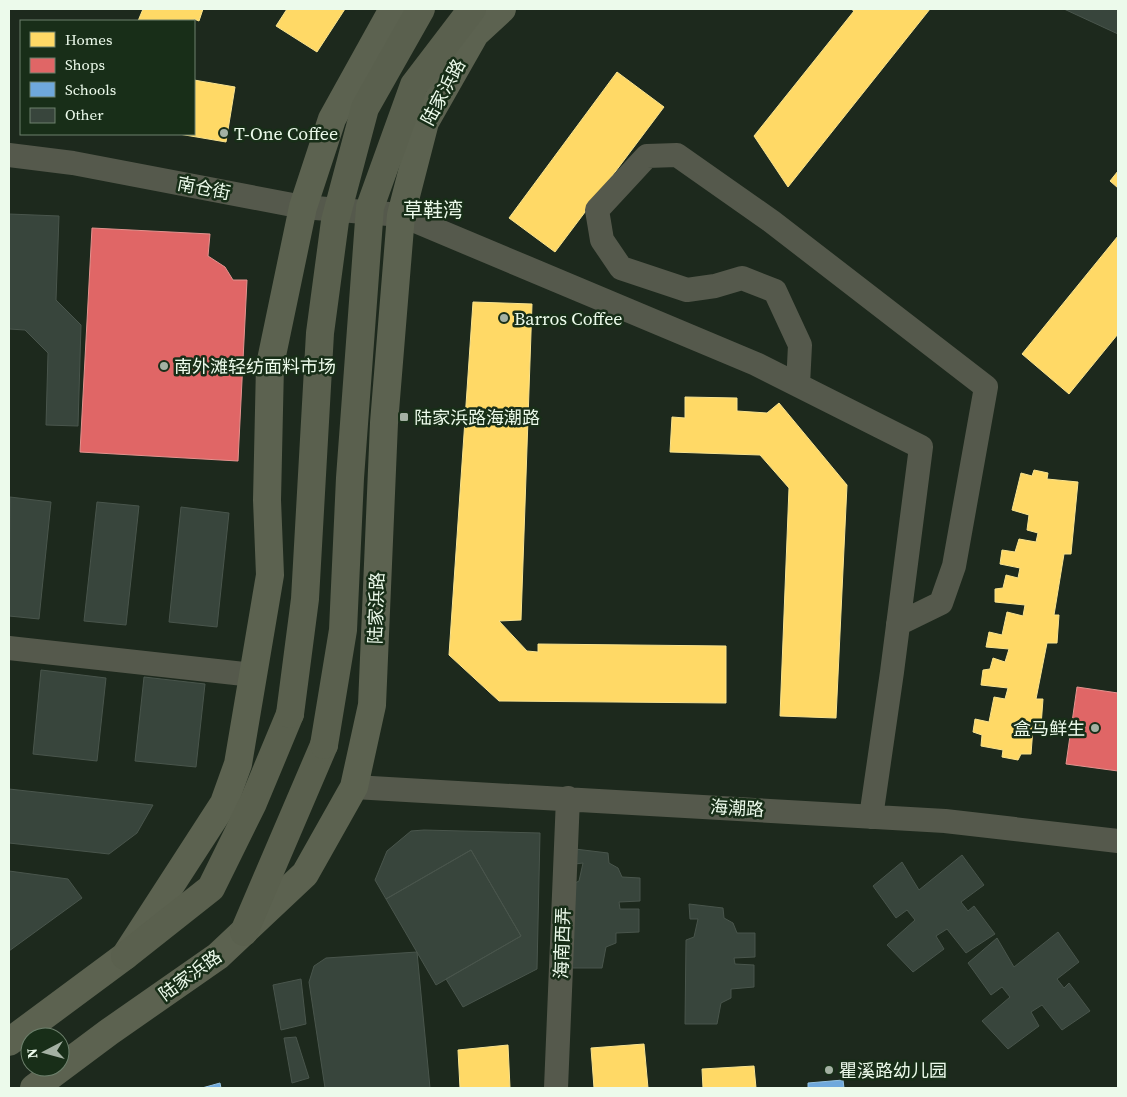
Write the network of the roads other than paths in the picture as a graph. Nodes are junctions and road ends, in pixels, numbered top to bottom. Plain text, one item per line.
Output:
1 (393, 9) edge
2 (421, 9) edge
3 (472, 9) edge
4 (502, 9) edge
5 (9, 155) edge
6 (303, 207) junction
7 (401, 215) junction
8 (798, 385) junction
9 (898, 624) junction
10 (9, 648) edge
11 (252, 675) junction
12 (354, 787) junction
13 (568, 798) junction
14 (871, 817) junction
15 (1118, 841) edge
16 (244, 932) junction
17 (125, 956) junction
18 (9, 1042) edge
19 (34, 1088) edge
20 (556, 1088) edge

1 - 6 main road
2 - 17 highway, bridge
3 - 16 highway, bridge
4 - 7 main road, 陆家浜路
5 - 6 street, 南仓街
6 - 7 street, 南仓街
6 - 11 main road
7 - 8 street, 南仓街
7 - 12 main road, 陆家浜路
8 - 9 street, 南仓街
8 - 9 street
9 - 14 street
10 - 11 street
11 - 17 main road
12 - 13 street, 海潮路
12 - 16 main road, 陆家浜路
13 - 14 street, 海潮路
13 - 20 street, 海南西弄
14 - 15 street, 海潮路
16 - 19 main road, 陆家浜路
17 - 18 main road

